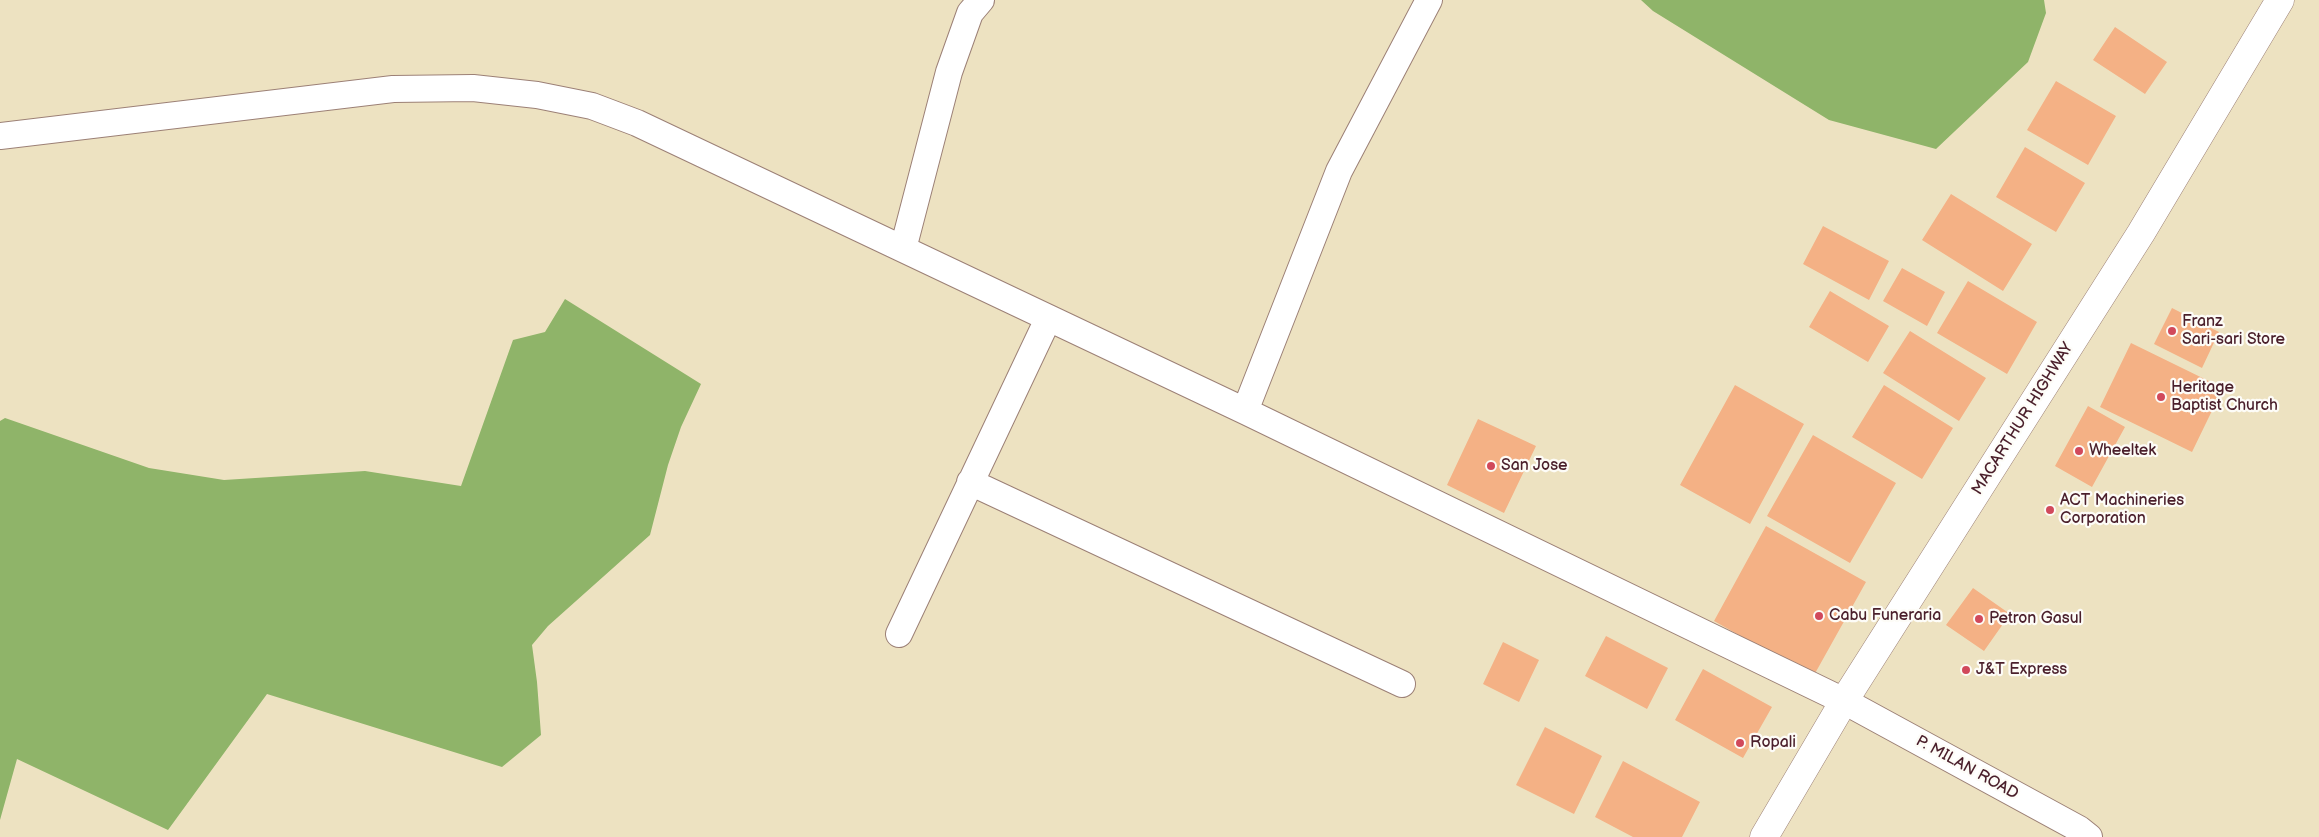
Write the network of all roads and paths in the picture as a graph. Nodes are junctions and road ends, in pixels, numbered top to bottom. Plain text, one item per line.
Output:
1 (981, 0) edge
2 (1429, 0) edge
3 (2280, 0) edge
4 (0, 136) edge
5 (903, 250) junction
6 (1048, 319) junction
7 (1245, 411) junction
8 (970, 482) junction
9 (899, 634) dead end
10 (1402, 684) dead end
11 (1844, 701) junction
12 (1764, 837) edge
13 (2089, 837) edge

1 - 5 street
2 - 7 street
3 - 11 highway, MACARTHUR HIGHWAY
4 - 5 street, P. MILAN ROAD
5 - 6 street, P. MILAN ROAD
6 - 7 street, P. MILAN ROAD
6 - 8 street
7 - 11 street, P. MILAN ROAD
8 - 9 street
8 - 10 street
11 - 12 highway, MACARTHUR HIGHWAY
11 - 13 street, P. MILAN ROAD

